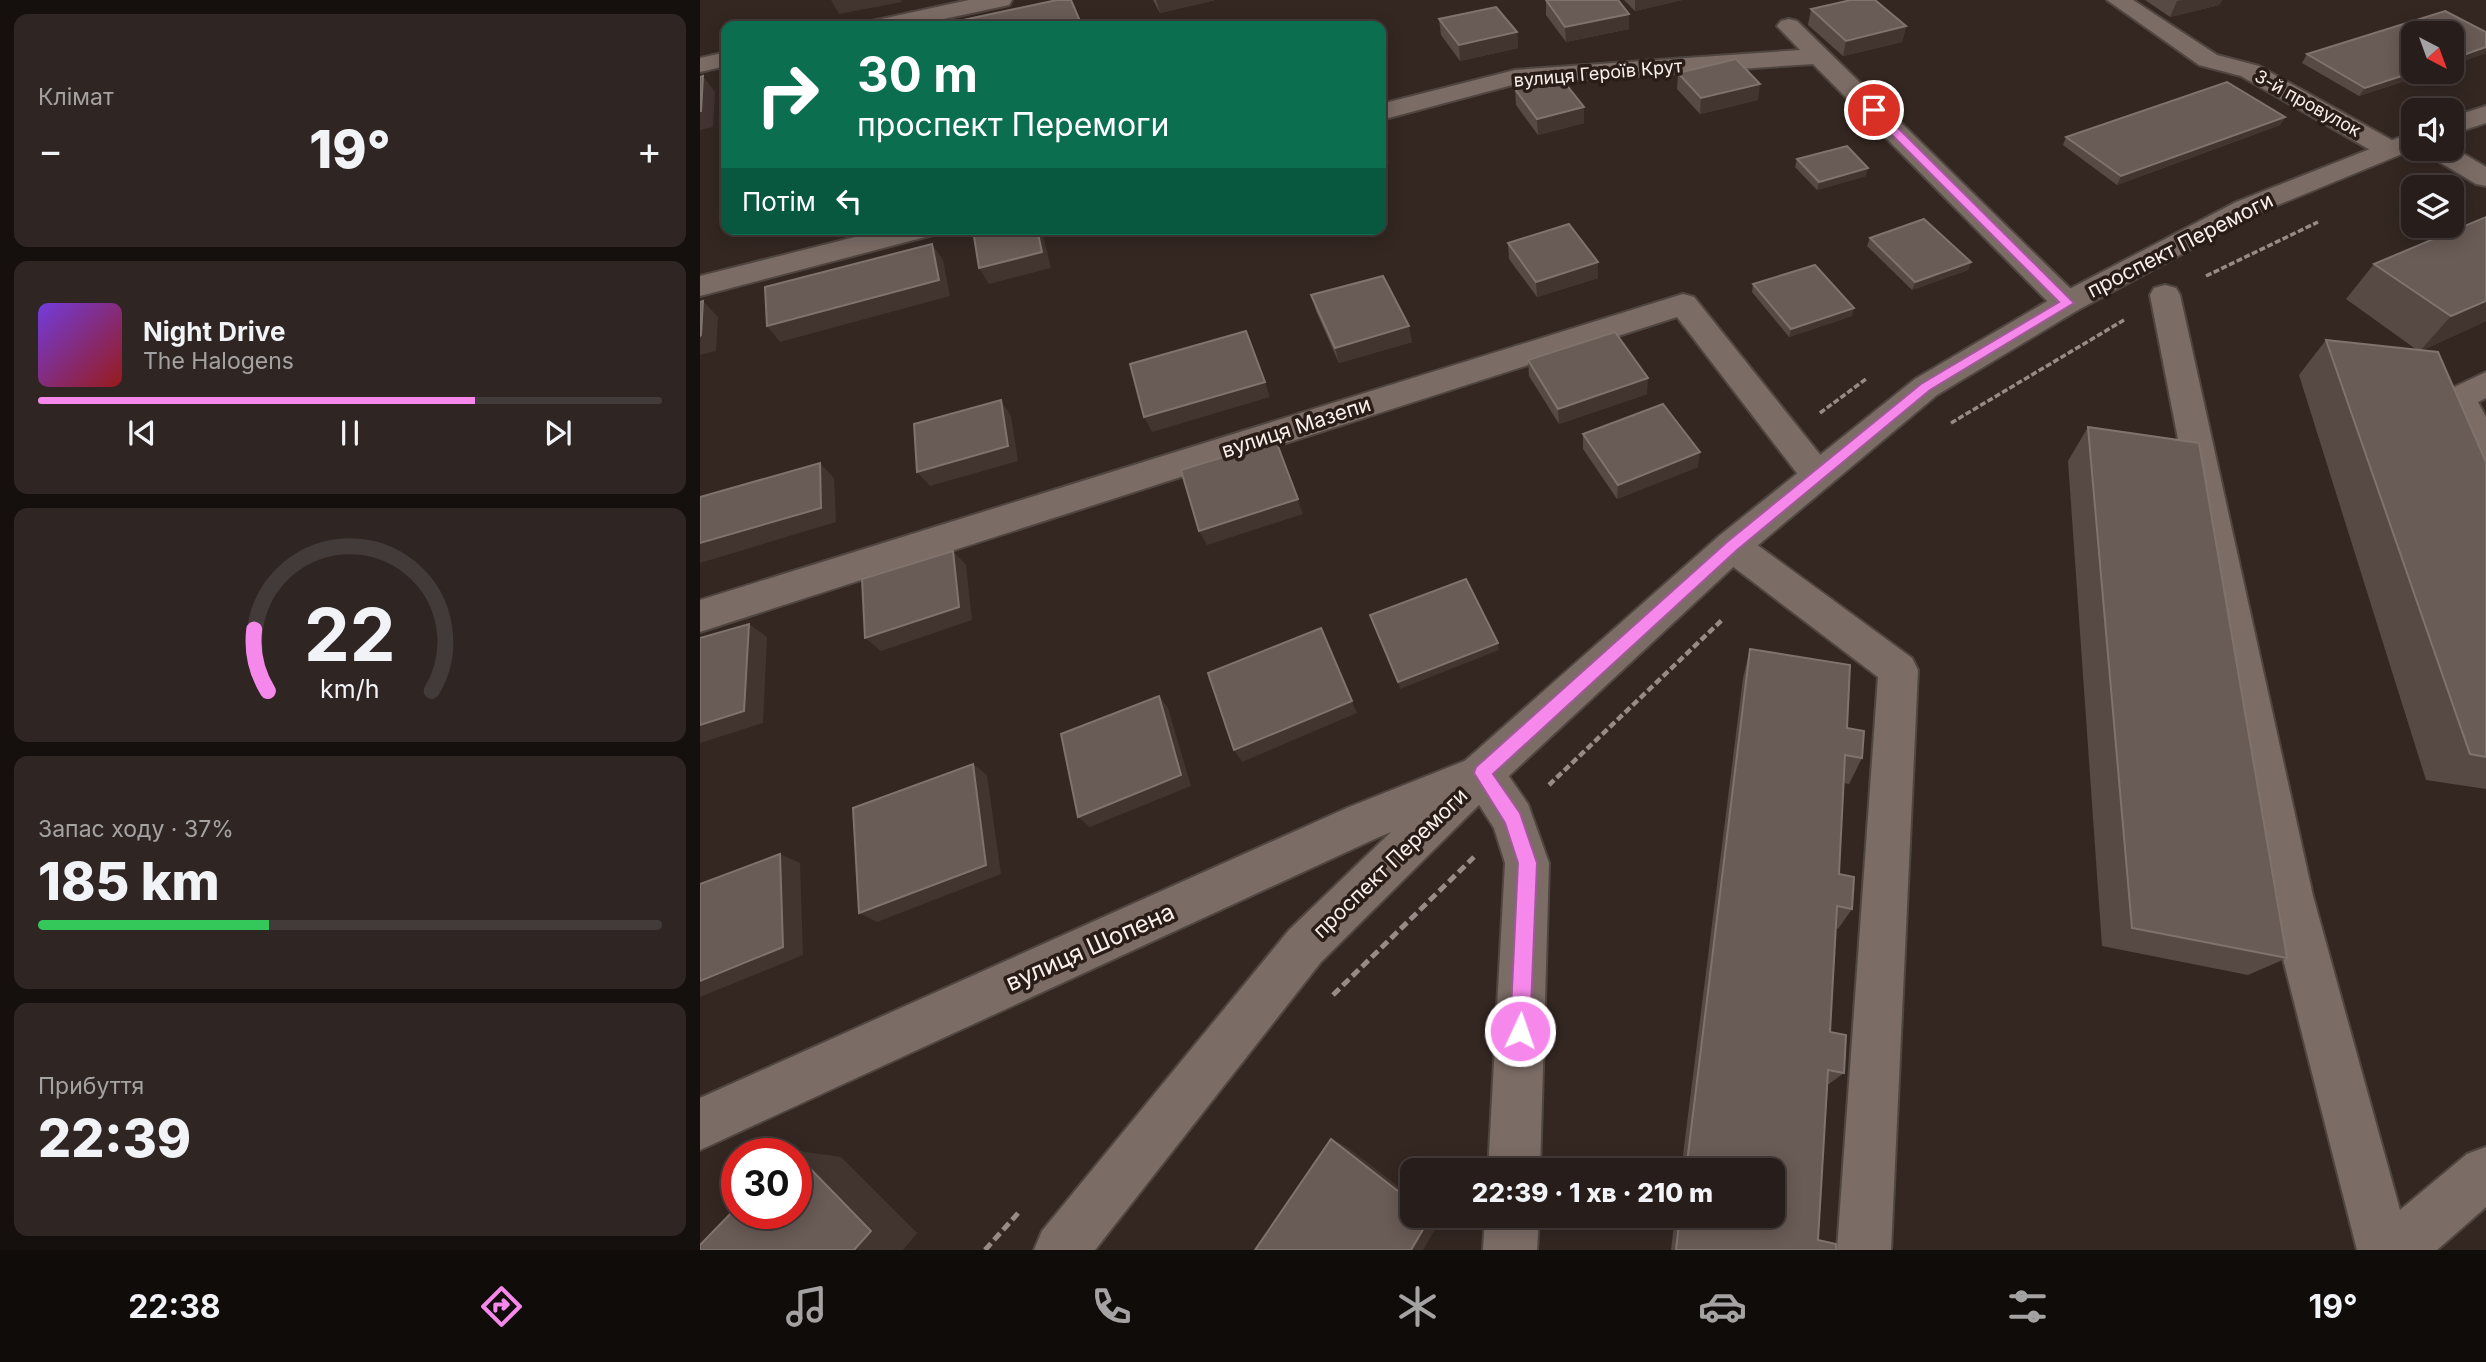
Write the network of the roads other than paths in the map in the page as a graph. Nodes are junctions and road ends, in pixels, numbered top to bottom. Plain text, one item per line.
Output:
1 (1000, 0) edge
2 (2118, 0) edge
3 (971, 3) edge
4 (900, 21) edge
5 (1789, 26) dead end
6 (1819, 56) junction
7 (721, 61) edge
8 (700, 65) edge
9 (1386, 111) edge
10 (2486, 114) edge
11 (2464, 122) edge
12 (2401, 144) edge
13 (2457, 161) edge
14 (2486, 178) edge
15 (900, 235) edge
16 (700, 286) edge
17 (2165, 295) road end
18 (2067, 303) junction
19 (2486, 383) edge
20 (2486, 451) edge
21 (1818, 476) junction
22 (1732, 546) junction
23 (700, 616) edge
24 (1482, 773) junction
25 (700, 1124) edge
26 (1515, 1158) edge
27 (2481, 1186) edge
28 (1511, 1228) edge
29 (1061, 1250) edge
30 (1510, 1250) edge
31 (1864, 1250) edge
32 (2384, 1250) edge
33 (2395, 1250) edge

1 - 3 street
2 - 12 street, 3-й провулок
3 - 4 street
5 - 6 street
6 - 9 street, вулиця Героїв Крут
6 - 18 street
7 - 8 street
10 - 11 street
12 - 18 street, проспект Перемоги
13 - 14 street
15 - 16 street
17 - 32 street
18 - 21 street, проспект Перемоги
19 - 20 street
21 - 22 street, проспект Перемоги
21 - 23 street, вулиця Мазепи
22 - 24 street, проспект Перемоги
22 - 31 street
24 - 25 street, вулиця Шопена
24 - 26 street
24 - 29 street, проспект Перемоги
27 - 33 street
28 - 30 street

